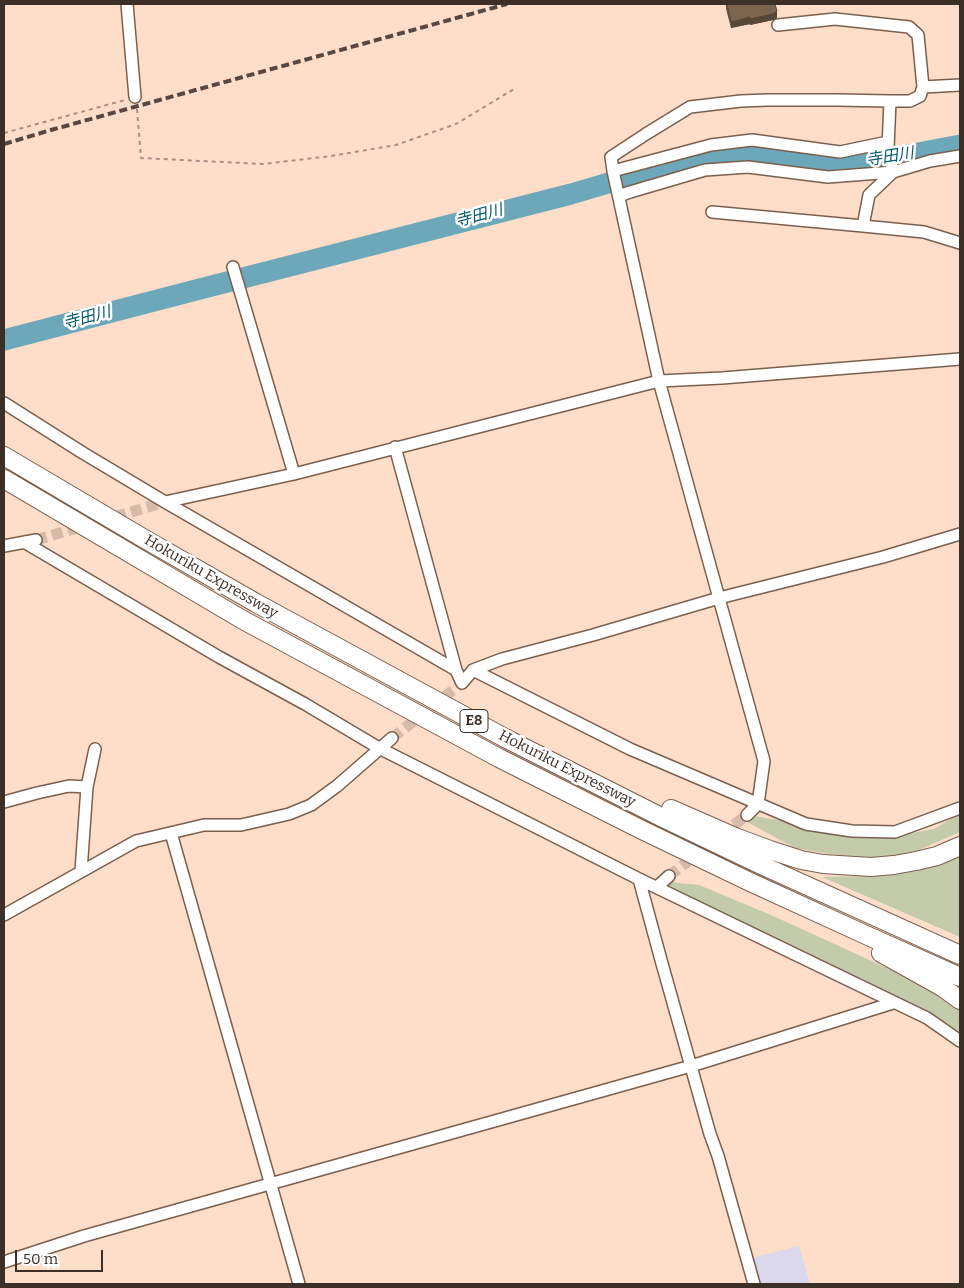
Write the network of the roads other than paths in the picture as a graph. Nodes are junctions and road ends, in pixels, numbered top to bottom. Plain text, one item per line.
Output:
1 (127, 4) edge
2 (778, 25) dead end
3 (960, 85) edge
4 (922, 87) junction
5 (135, 98) road end
6 (890, 101) junction
7 (888, 142) junction
8 (960, 156) edge
9 (613, 171) junction
10 (893, 172) junction
11 (619, 196) junction
12 (712, 212) dead end
13 (863, 226) junction
14 (960, 243) edge
15 (233, 267) dead end
16 (960, 358) edge
17 (658, 381) junction
18 (4, 403) edge
19 (396, 447) junction
20 (4, 456) edge
21 (294, 474) junction
22 (4, 479) edge
23 (165, 502) junction
24 (960, 534) edge
25 (36, 540) tunnel mouth
26 (24, 542) junction
27 (4, 546) edge
28 (719, 598) junction
29 (456, 670) junction
30 (473, 670) junction
31 (392, 738) tunnel mouth
32 (505, 738) junction
33 (379, 748) junction
34 (95, 749) dead end
35 (87, 787) junction
36 (4, 802) edge
37 (758, 804) junction
38 (960, 808) edge
39 (747, 815) tunnel mouth
40 (640, 829) junction
41 (171, 833) junction
42 (960, 846) edge
43 (81, 872) junction
44 (669, 876) tunnel mouth
45 (639, 879) junction
46 (657, 888) junction
47 (4, 915) edge
48 (960, 955) edge
49 (960, 977) edge
50 (960, 1000) edge
51 (893, 1003) junction
52 (960, 1041) edge
53 (691, 1066) junction
54 (271, 1183) junction
55 (4, 1262) edge
56 (299, 1284) edge
57 (754, 1284) edge

1 - 5 street
2 - 4 street
3 - 4 street
4 - 6 street
6 - 7 street
6 - 9 street
7 - 9 street
7 - 10 street
8 - 10 street
9 - 11 street
10 - 11 street
10 - 13 street
11 - 17 street
12 - 13 street
13 - 14 street
15 - 21 street
16 - 17 street
17 - 19 street
17 - 28 street
18 - 23 street
19 - 21 street
19 - 29 street
20 - 32 highway, Hokuriku Expressway / E8
21 - 23 street
22 - 40 highway, Hokuriku Expressway / E8
23 - 29 street
24 - 28 street
25 - 26 street
26 - 27 street
26 - 33 street
28 - 30 street
28 - 37 street
29 - 30 street
30 - 37 street
31 - 33 street
32 - 42 highway
32 - 48 highway, Hokuriku Expressway / E8
33 - 41 street
33 - 45 street
34 - 35 street
35 - 36 street
35 - 43 street
37 - 38 street
37 - 39 street
40 - 49 highway, Hokuriku Expressway / E8
40 - 50 highway
41 - 43 street
41 - 54 street
43 - 47 street
44 - 46 street
45 - 46 street
45 - 53 street
46 - 51 street
51 - 52 street
51 - 53 street
53 - 54 street
53 - 57 street
54 - 55 street
54 - 56 street

